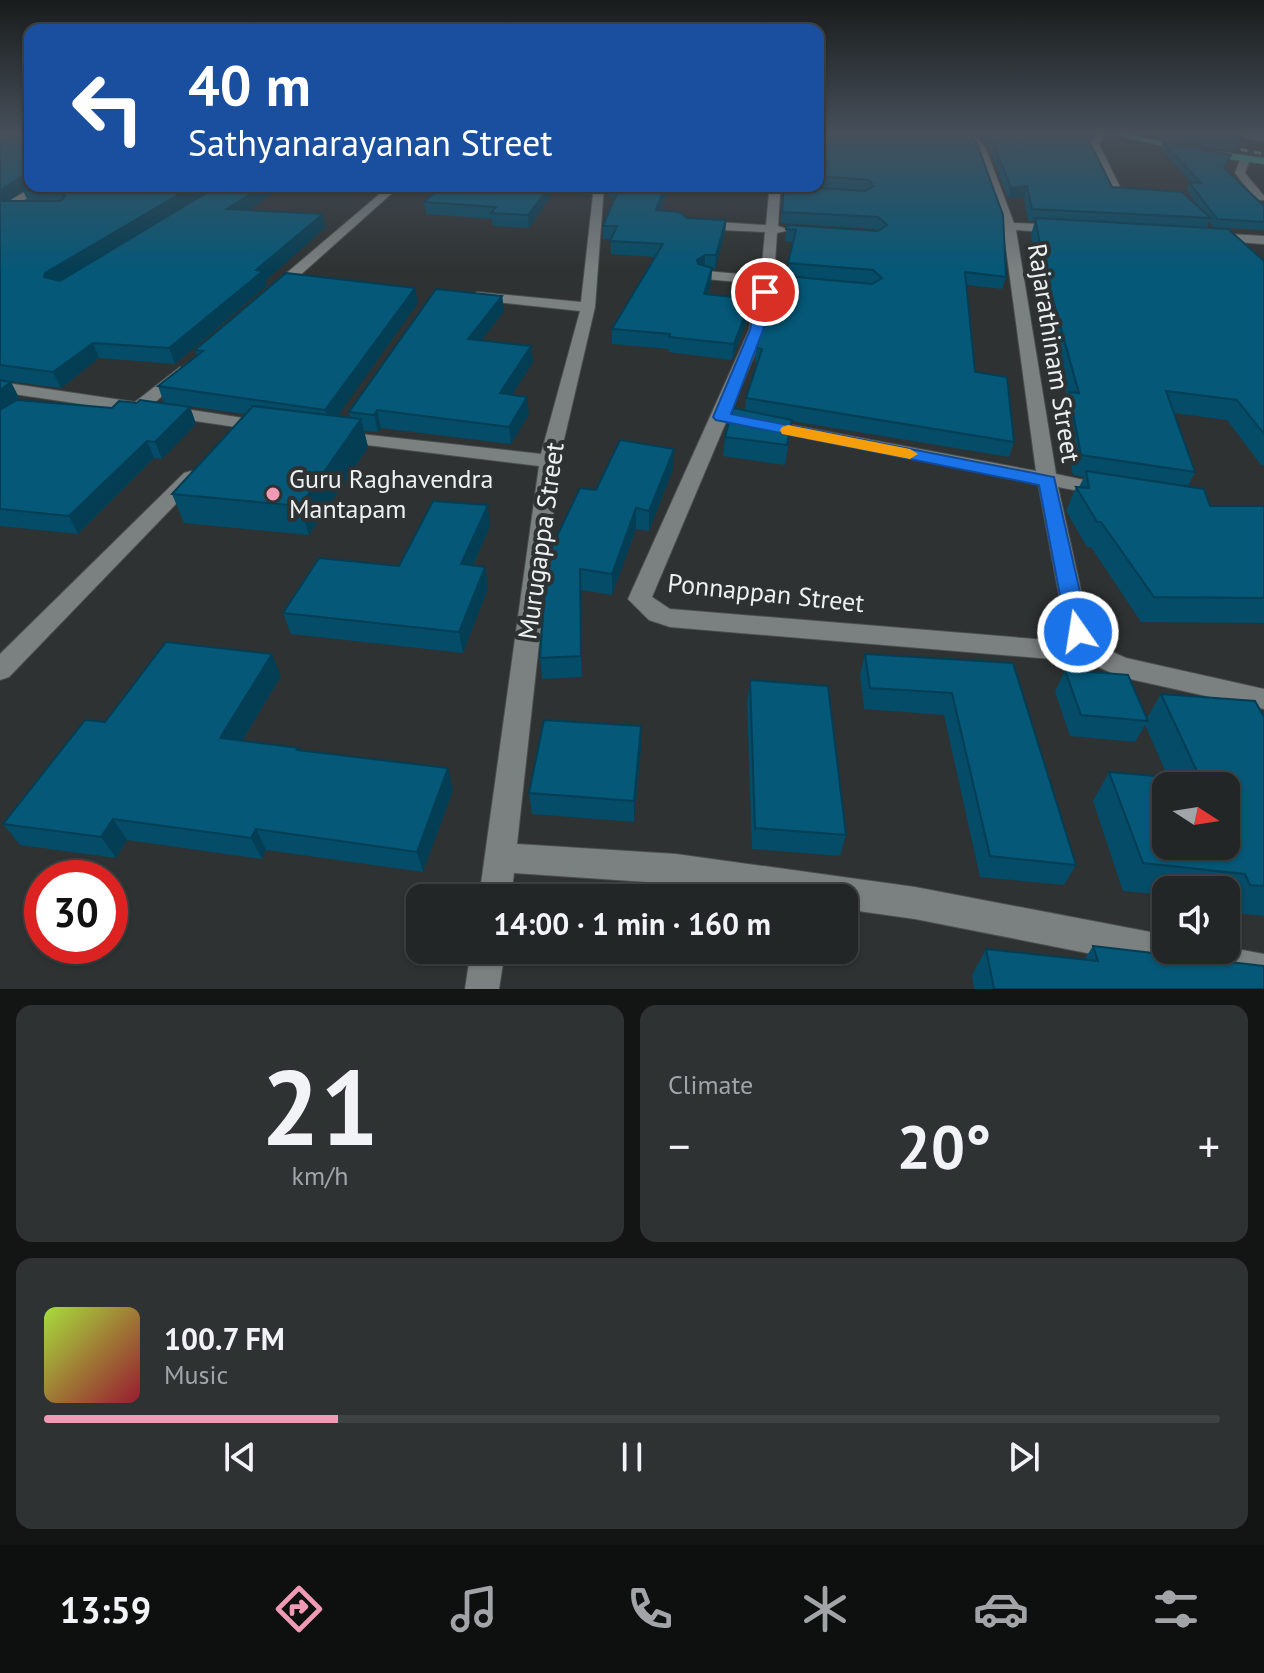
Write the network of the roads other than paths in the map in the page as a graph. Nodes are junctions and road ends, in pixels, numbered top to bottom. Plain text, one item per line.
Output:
1 (992, 179) edge
2 (1111, 179) edge
3 (1245, 179) edge
4 (1117, 191) edge
5 (33, 192) edge
6 (388, 192) edge
7 (598, 192) edge
8 (775, 192) edge
9 (1260, 198) edge
10 (33, 208) edge
11 (3, 209) edge
12 (687, 224) edge
13 (1009, 226) junction
14 (772, 229) junction
15 (1072, 230) edge
16 (802, 231) edge
17 (1198, 236) edge
18 (1264, 240) edge
19 (706, 275) edge
20 (767, 281) junction
21 (826, 287) edge
22 (467, 295) edge
23 (266, 297) edge
24 (588, 307) junction
25 (196, 358) edge
26 (0, 387) edge
27 (42, 393) junction
28 (137, 409) junction
29 (20, 410) edge
30 (737, 420) junction
31 (244, 423) junction
32 (275, 428) edge
33 (333, 431) edge
34 (549, 461) junction
35 (1047, 481) junction
36 (1125, 493) edge
37 (1090, 653) junction
38 (0, 670) edge
39 (1264, 699) edge
40 (501, 858) junction
41 (497, 884) edge
42 (486, 964) edge
43 (1264, 971) edge
44 (482, 989) edge

1 - 13 street, Rajarathinam Street
2 - 4 street
3 - 9 street
5 - 11 street
6 - 23 street
7 - 24 street, Murugappa Street
8 - 14 street, Ponnappan Street
10 - 11 street
12 - 14 street
13 - 15 street
13 - 35 street, Rajarathinam Street
14 - 16 street
14 - 20 street, Ponnappan Street
17 - 18 street
19 - 20 street
20 - 21 street
20 - 30 street, Ponnappan Street
22 - 24 street
24 - 34 street, Murugappa Street
25 - 28 street
26 - 27 street
27 - 28 street
27 - 29 street
28 - 31 street
30 - 35 street
30 - 37 street, Ponnappan Street
31 - 32 street
31 - 38 street
33 - 34 street
34 - 40 street, Murugappa Street
35 - 36 street
35 - 37 street, Rajarathinam Street
37 - 39 street
40 - 41 street, Murugappa Street
40 - 43 street
42 - 44 street

